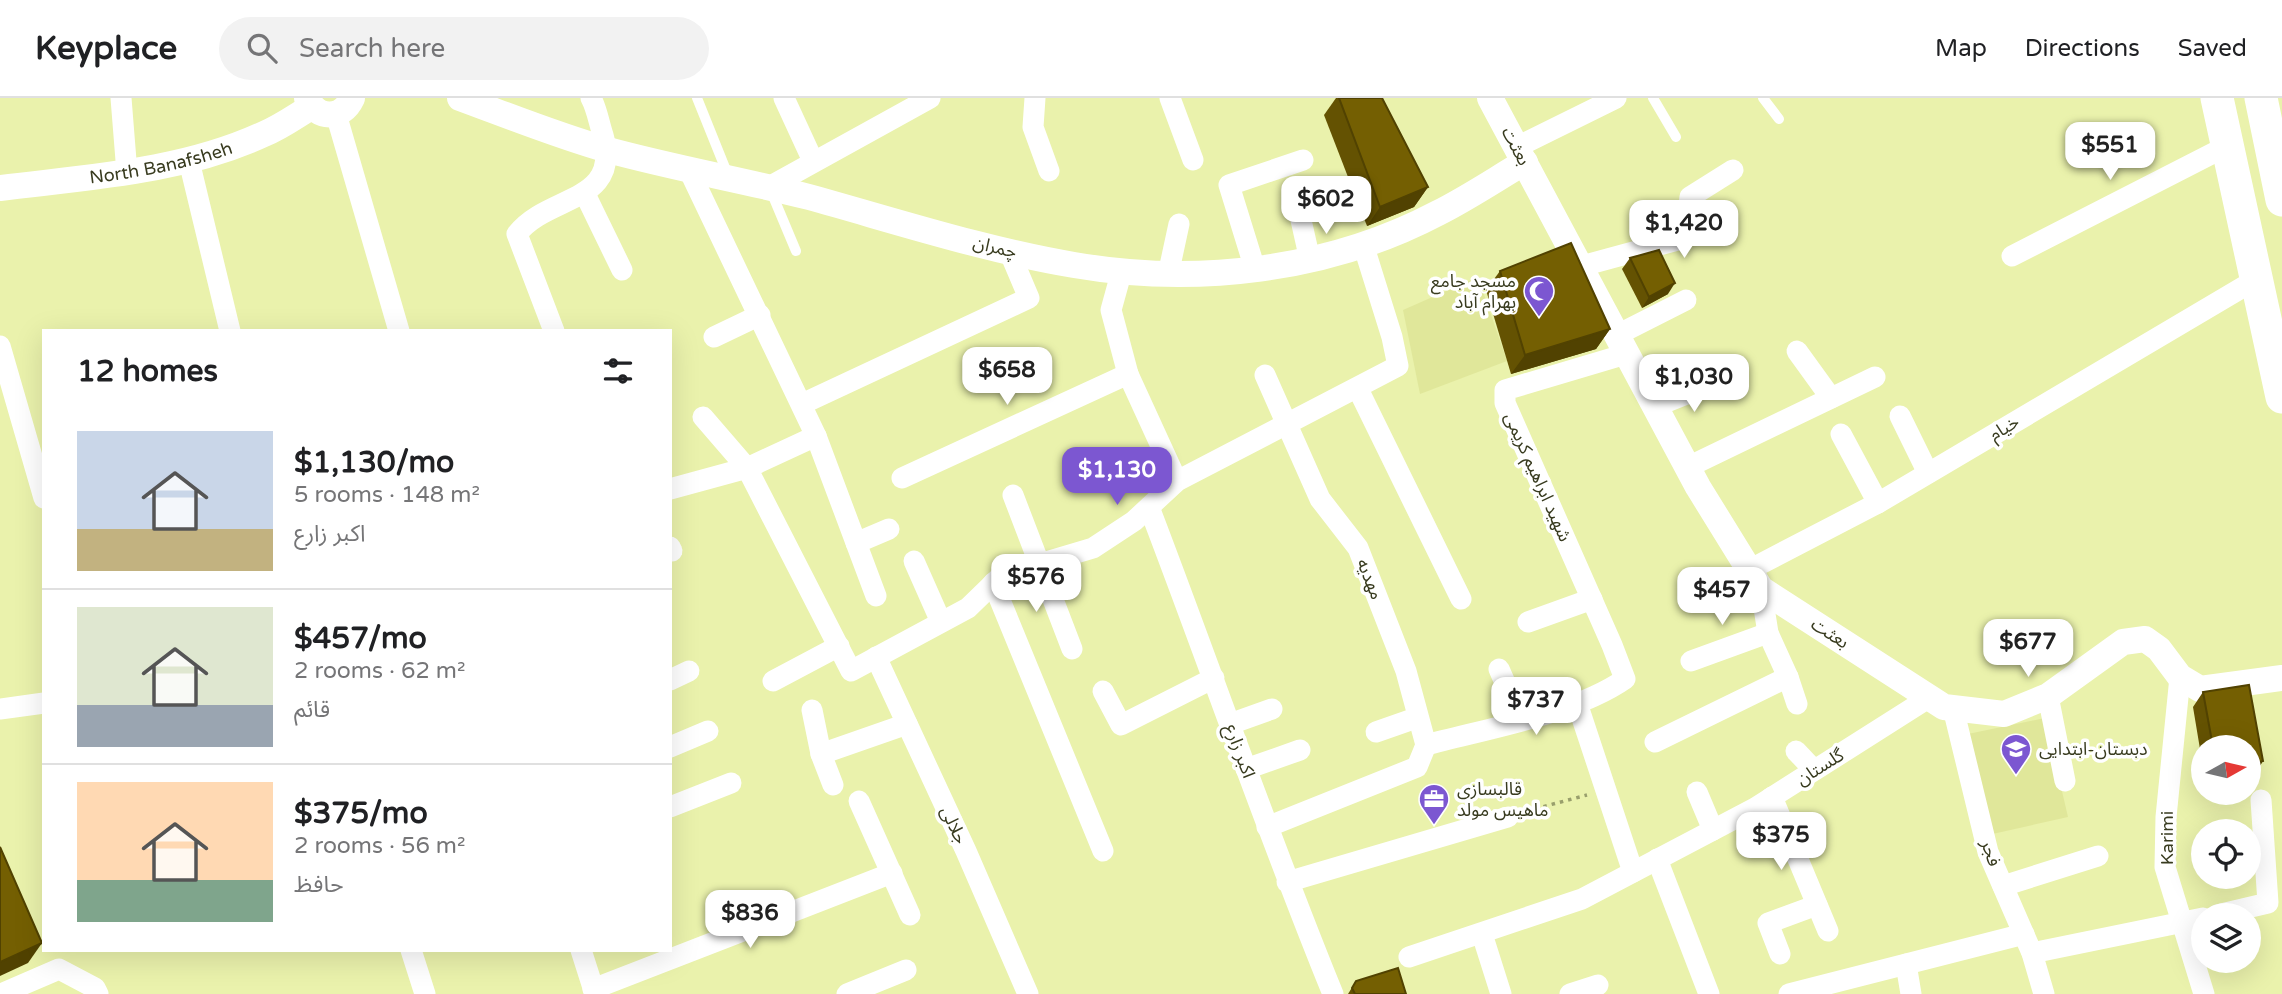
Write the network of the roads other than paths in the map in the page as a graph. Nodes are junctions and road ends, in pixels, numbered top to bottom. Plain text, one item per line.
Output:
1 (121, 98) edge
2 (460, 98) edge
3 (591, 98) edge
4 (697, 98) edge
5 (784, 98) edge
6 (930, 98) edge
7 (1035, 98) edge
8 (1170, 98) edge
9 (1490, 98) edge
10 (1653, 98) edge
11 (1763, 98) edge
12 (2217, 98) edge
13 (2261, 98) edge
14 (1614, 99) edge
15 (327, 104) edge
16 (1779, 119) dead end
17 (1676, 136) dead end
18 (2227, 146) junction
19 (607, 150) junction
20 (1521, 154) junction
21 (189, 160) junction
22 (1192, 160) dead end
23 (1303, 160) dead end
24 (813, 161) junction
25 (688, 168) junction
26 (1049, 170) dead end
27 (1733, 170) dead end
28 (127, 173) junction
29 (729, 178) junction
30 (769, 187) junction
31 (0, 188) edge
32 (585, 194) junction
33 (2282, 200) edge
34 (1301, 220) dead end
35 (1179, 224) dead end
36 (1363, 244) junction
37 (796, 251) dead end
38 (1009, 251) junction
39 (2012, 256) dead end
40 (1310, 260) junction
41 (1578, 267) junction
42 (1255, 269) junction
43 (622, 270) dead end
44 (1122, 270) junction
45 (1168, 275) junction
46 (2255, 279) junction
47 (1686, 300) dead end
48 (760, 315) junction
49 (230, 329) edge
50 (398, 329) edge
51 (553, 329) edge
52 (714, 337) dead end
53 (1620, 345) junction
54 (0, 346) edge
55 (1797, 351) dead end
56 (1128, 374) junction
57 (1265, 375) dead end
58 (1875, 377) dead end
59 (1719, 381) dead end
60 (1358, 389) junction
61 (2282, 397) edge
62 (1831, 398) junction
63 (802, 404) junction
64 (1654, 407) junction
65 (1900, 416) dead end
66 (703, 417) dead end
67 (1288, 425) junction
68 (1841, 433) dead end
69 (816, 436) junction
70 (1688, 467) junction
71 (747, 468) junction
72 (1928, 473) junction
73 (902, 478) dead end
74 (1177, 481) junction
75 (672, 488) edge
76 (42, 491) edge
77 (1013, 495) dead end
78 (1878, 503) junction
79 (1149, 507) junction
80 (889, 529) dead end
81 (856, 542) junction
82 (914, 561) dead end
83 (1039, 564) junction
84 (1755, 580) junction
85 (993, 583) junction
86 (876, 596) dead end
87 (1461, 599) dead end
88 (1592, 599) junction
89 (941, 622) junction
90 (1528, 622) dead end
91 (1768, 633) junction
92 (839, 646) junction
93 (1072, 649) dead end
94 (876, 657) junction
95 (1691, 661) dead end
96 (1499, 669) dead end
97 (1214, 677) junction
98 (1788, 677) junction
99 (2180, 677) junction
100 (2282, 678) edge
101 (773, 681) dead end
102 (1103, 691) dead end
103 (2048, 696) junction
104 (1577, 702) junction
105 (1941, 702) junction
106 (42, 703) edge
107 (1797, 705) dead end
108 (0, 709) edge
109 (1272, 709) dead end
110 (812, 710) dead end
111 (1416, 719) junction
112 (1521, 719) junction
113 (1230, 723) junction
114 (907, 724) junction
115 (708, 731) dead end
116 (1376, 732) dead end
117 (1655, 742) dead end
118 (1426, 745) junction
119 (672, 746) edge
120 (1300, 750) dead end
121 (1796, 751) dead end
122 (821, 754) junction
123 (1246, 769) junction
124 (1815, 770) junction
125 (2065, 781) dead end
126 (731, 783) dead end
127 (832, 785) dead end
128 (1696, 792) dead end
129 (1772, 797) junction
130 (2261, 800) dead end
131 (859, 801) dead end
132 (672, 806) edge
133 (1508, 817) road end
134 (1267, 827) junction
135 (1713, 830) junction
136 (1103, 851) dead end
137 (2098, 856) dead end
138 (1657, 859) junction
139 (1633, 872) junction
140 (891, 873) junction
141 (1287, 882) junction
142 (2003, 886) junction
143 (1817, 905) junction
144 (2261, 905) edge
145 (910, 915) dead end
146 (2191, 915) edge
147 (2191, 921) edge
148 (1828, 931) dead end
149 (1482, 934) junction
150 (2028, 944) junction
151 (412, 952) edge
152 (582, 952) edge
153 (1780, 954) dead end
154 (1409, 957) dead end
155 (1906, 964) junction
156 (906, 970) dead end
157 (2201, 973) edge
158 (1598, 985) dead end
159 (594, 991) edge
160 (1815, 991) edge
161 (1, 994) edge
162 (98, 994) edge
163 (425, 994) edge
164 (847, 994) edge
165 (1028, 994) edge
166 (1333, 994) edge
167 (1501, 994) edge
168 (1570, 994) edge
169 (1709, 994) edge
170 (1789, 994) edge
171 (1911, 994) edge
172 (2045, 994) edge
173 (2204, 994) edge

1 - 28 street
2 - 19 street, چمران
3 - 19 street
4 - 29 lane
5 - 24 street
6 - 24 street
7 - 26 street
8 - 22 street
9 - 20 street, بعثت
10 - 17 lane
11 - 16 lane
12 - 18 main road
13 - 33 main road
14 - 20 street
15 - 21 street, North Banafsheh
15 - 50 street
18 - 39 street
18 - 46 main road
19 - 25 street, چمران
19 - 32 street
20 - 36 street, چمران
20 - 41 street, بعثت
21 - 28 street, North Banafsheh
21 - 49 street
23 - 42 street
24 - 30 street
25 - 29 street, چمران
25 - 48 street
27 - 41 street
28 - 31 street, North Banafsheh
29 - 30 street, چمران
30 - 37 lane
30 - 38 street, چمران
32 - 43 street
32 - 51 street
34 - 40 street
35 - 45 street
36 - 40 street, چمران
36 - 60 street
38 - 44 street, چمران
38 - 63 street
40 - 42 street, چمران
41 - 53 street, بعثت
42 - 45 street, چمران
44 - 45 street, چمران
44 - 56 street
46 - 61 main road
46 - 72 street, خیام
47 - 53 street
48 - 52 street
48 - 63 street
53 - 64 street, بعثت
53 - 88 street, شهید ابراهیم کریمی
54 - 76 street
55 - 62 street
56 - 73 street
56 - 74 street
57 - 67 street, مهدیه
58 - 62 street
59 - 64 street
60 - 67 street
60 - 87 street
62 - 70 street
63 - 69 street
64 - 70 street, بعثت
65 - 72 street
66 - 71 street
67 - 74 street
67 - 111 street, مهدیه
68 - 78 street
69 - 71 street
69 - 81 street
70 - 84 street, بعثت
71 - 75 street
71 - 92 street
72 - 78 street, خیام
74 - 79 street
77 - 83 street
78 - 84 street, خیام
79 - 83 street
79 - 97 street, اکبر زارع
80 - 81 street
81 - 86 street
82 - 89 street
83 - 85 street
83 - 93 street
84 - 91 street
84 - 105 street, بعثت
85 - 89 street
85 - 136 street
88 - 90 street
88 - 104 street, شهید ابراهیم کریمی
89 - 94 street
91 - 95 street
91 - 98 street
92 - 94 street
92 - 101 street
94 - 114 street, جلالی
96 - 112 street
97 - 102 street
97 - 113 street, اکبر زارع
98 - 107 street
98 - 117 street
99 - 100 street
99 - 103 street, بعثت
99 - 146 street, Karimi
103 - 105 street, بعثت
103 - 125 street
104 - 112 street
104 - 139 street
105 - 124 street, گلستان
105 - 142 street, فجر
106 - 108 street
109 - 113 street
110 - 122 street
111 - 116 street
111 - 118 street, مهدیه
112 - 118 street
113 - 123 street, اکبر زارع
114 - 122 street
114 - 165 street, جلالی
115 - 119 street
118 - 134 street
120 - 123 street
121 - 124 street
122 - 127 street
123 - 134 street, اکبر زارع
124 - 129 street, گلستان
126 - 132 street
128 - 135 street
129 - 135 street, گلستان
129 - 143 street
130 - 144 street
131 - 140 street
133 - 141 street
134 - 141 street, اکبر زارع
135 - 138 street, گلستان
137 - 142 street
138 - 139 street, گلستان
138 - 169 street
139 - 149 street, گلستان
140 - 145 street
140 - 159 street
141 - 166 street, اکبر زارع
142 - 150 street, فجر
143 - 148 street
143 - 153 street
147 - 150 street
149 - 154 street, گلستان
149 - 167 street
150 - 155 street
150 - 172 street, فجر
151 - 163 street
152 - 159 street
155 - 160 street
155 - 171 street
156 - 164 street
157 - 173 street, Karimi
158 - 168 street
160 - 170 street
161 - 162 street

